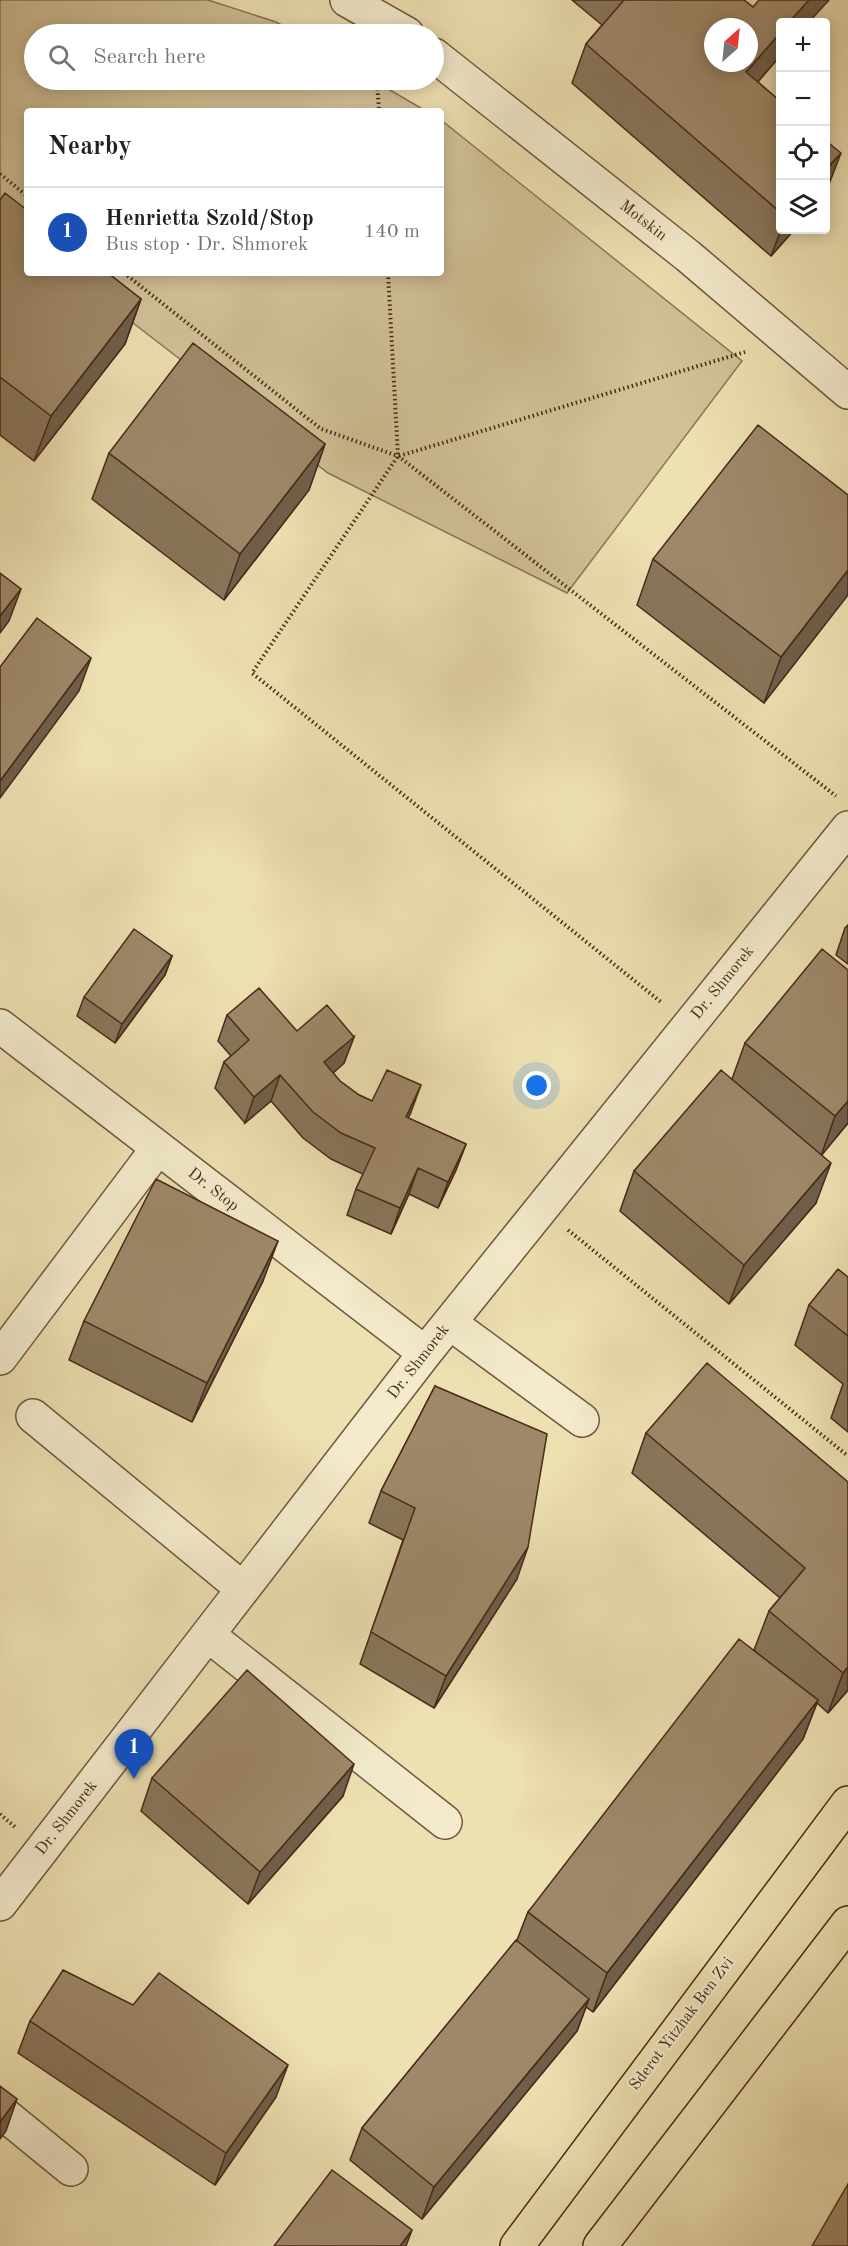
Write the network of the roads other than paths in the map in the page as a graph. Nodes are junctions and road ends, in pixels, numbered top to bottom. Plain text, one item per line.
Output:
1 (346, 0) edge
2 (388, 24) edge
3 (444, 63) edge
4 (848, 392) edge
5 (848, 828) edge
6 (0, 1026) edge
7 (158, 1148) junction
8 (450, 1323) junction
9 (425, 1353) junction
10 (0, 1358) edge
11 (33, 1416) dead end
12 (582, 1420) dead end
13 (243, 1589) junction
14 (208, 1635) junction
15 (848, 1803) edge
16 (445, 1822) dead end
17 (0, 1904) edge
18 (848, 1923) edge
19 (0, 2110) edge
20 (71, 2169) dead end
21 (516, 2246) edge
22 (600, 2246) edge

1 - 2 street
3 - 4 street, Motskin
5 - 8 street, Dr. Shmorek
6 - 7 street, Dr. Stop
7 - 9 street, Dr. Stop
7 - 10 street
8 - 9 street, Dr. Shmorek
8 - 12 street
9 - 13 street, Dr. Shmorek
11 - 13 street
13 - 14 street, Dr. Shmorek
14 - 16 street
14 - 17 street, Dr. Shmorek
15 - 21 main road, Sderot Yitzhak Ben Zvi
18 - 22 main road
19 - 20 street

